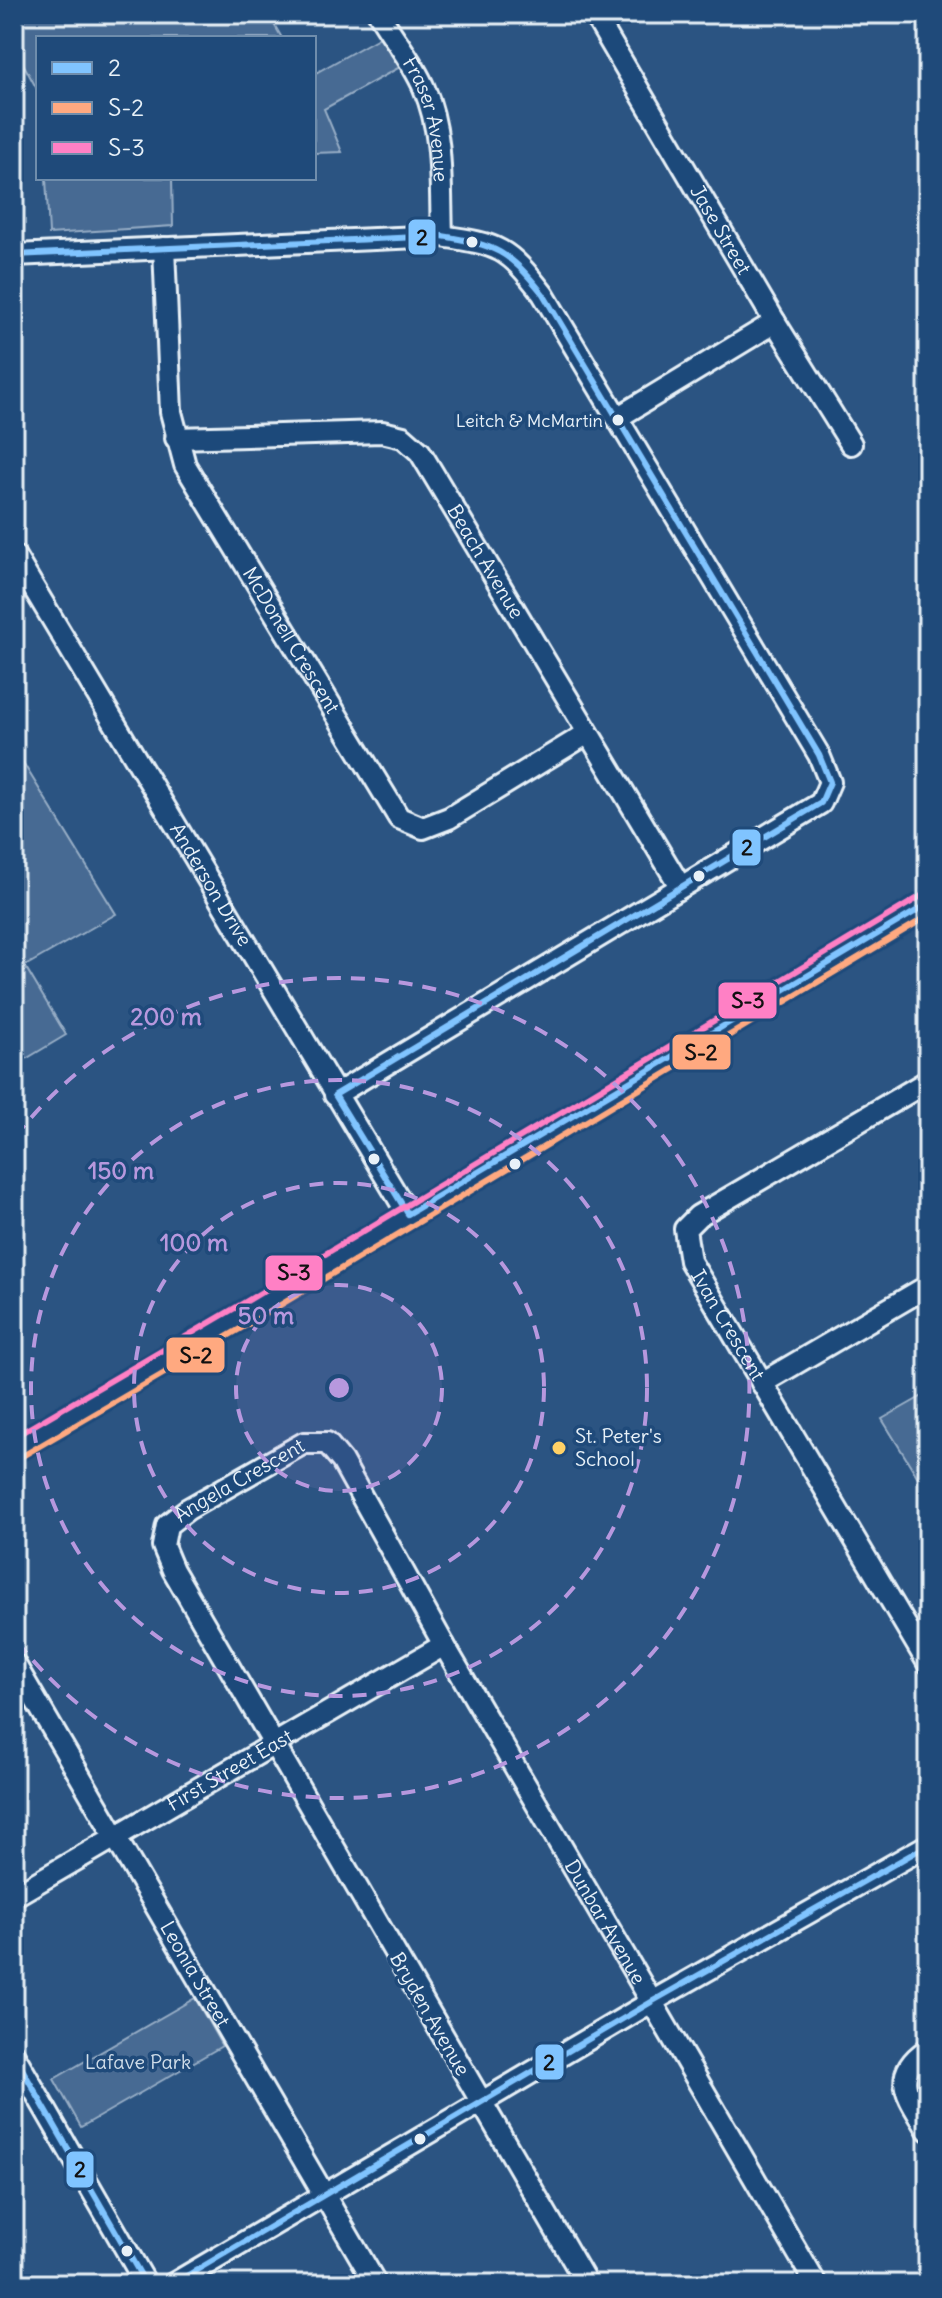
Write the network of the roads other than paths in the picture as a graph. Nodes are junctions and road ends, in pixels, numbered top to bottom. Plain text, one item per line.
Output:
1 (379, 14) edge
2 (594, 14) edge
3 (442, 236) junction
4 (164, 248) junction
5 (14, 255) edge
6 (775, 322) junction
7 (617, 418) junction
8 (176, 438) junction
9 (851, 444) dead end
10 (14, 555) edge
11 (588, 733) junction
12 (680, 886) junction
13 (928, 904) edge
14 (928, 1081) edge
15 (335, 1095) junction
16 (408, 1214) junction
17 (928, 1286) edge
18 (762, 1383) junction
19 (14, 1449) edge
20 (444, 1645) junction
21 (14, 1663) edge
22 (928, 1663) edge
23 (273, 1743) junction
24 (115, 1837) junction
25 (928, 1845) edge
26 (14, 1896) edge
27 (653, 2001) junction
28 (928, 2049) edge
29 (14, 2055) edge
30 (482, 2103) junction
31 (928, 2130) edge
32 (324, 2196) junction
33 (146, 2284) edge
34 (173, 2284) edge
35 (376, 2284) edge
36 (587, 2284) edge
37 (816, 2284) edge

1 - 3 street, Fraser Avenue
2 - 6 street, Jase Street
3 - 4 street
3 - 7 street
4 - 5 street
4 - 8 street, McDonell Crescent
6 - 7 street
6 - 9 street, Jase Street
7 - 12 street
8 - 11 street, Beach Avenue
8 - 11 street, McDonell Crescent
10 - 15 street, Anderson Drive
11 - 12 street, Beach Avenue
12 - 15 street
13 - 16 main road
14 - 18 street, Ivan Crescent
15 - 16 street, Anderson Drive
16 - 19 main road
17 - 18 street
18 - 22 street, Ivan Crescent
20 - 23 street, First Street East
20 - 23 street, Angela Crescent
20 - 27 street, Dunbar Avenue
21 - 24 street, Leonia Street
23 - 24 street, First Street East
23 - 30 street, Bryden Avenue
24 - 26 street, First Street East
24 - 32 street, Leonia Street
25 - 27 street
27 - 30 street
27 - 37 street, Dunbar Avenue
28 - 31 street
29 - 33 street
30 - 32 street
30 - 36 street, Bryden Avenue
32 - 34 street
32 - 35 street, Leonia Street

